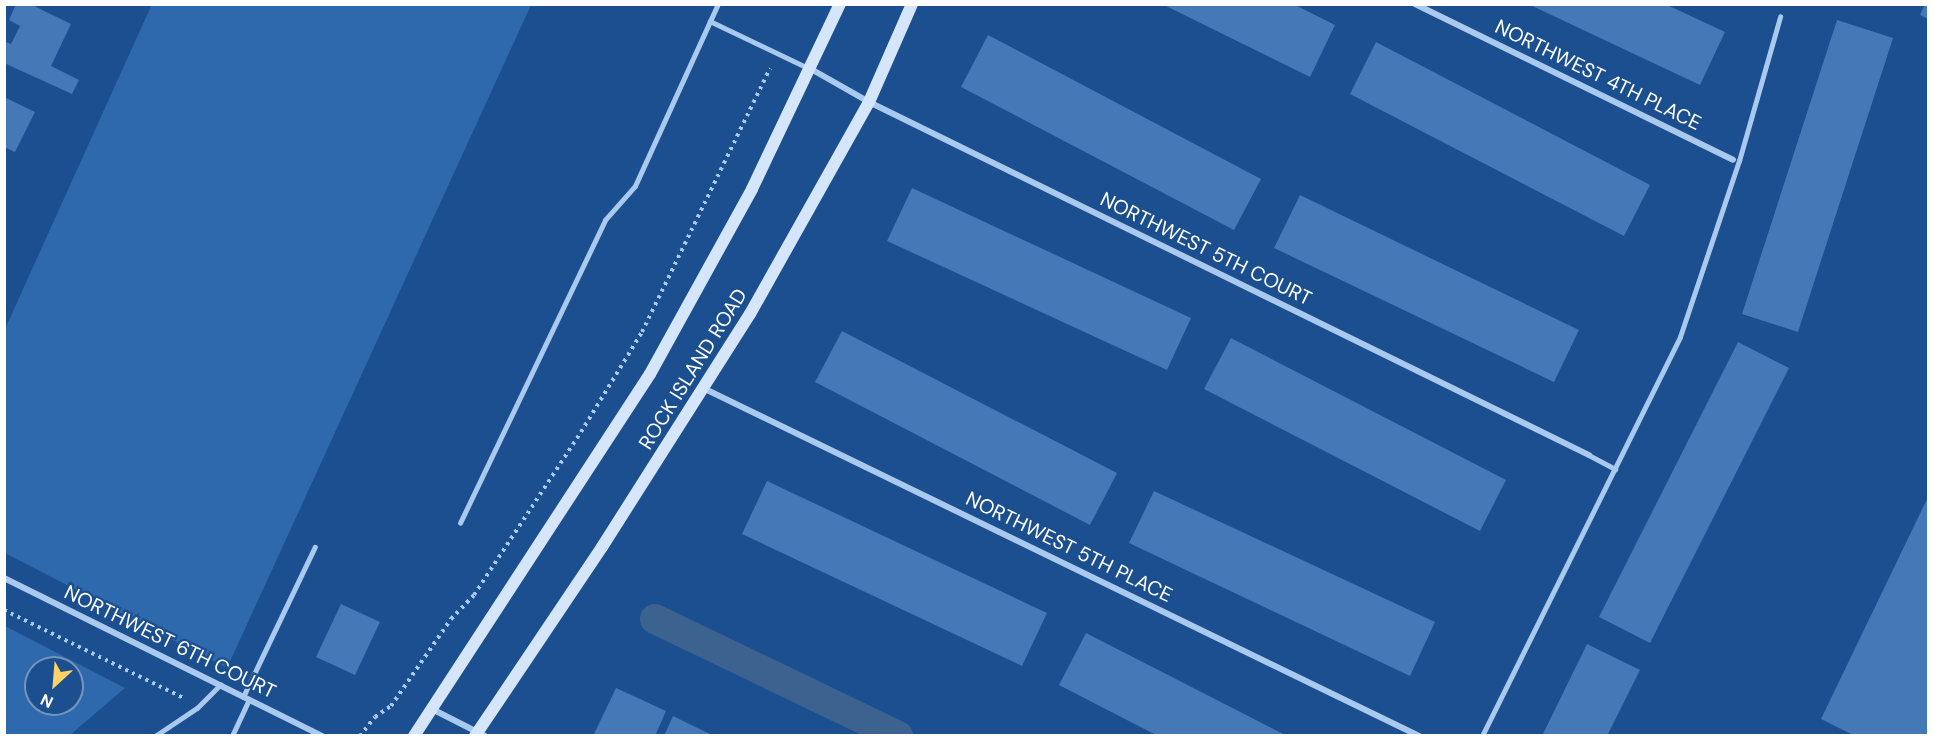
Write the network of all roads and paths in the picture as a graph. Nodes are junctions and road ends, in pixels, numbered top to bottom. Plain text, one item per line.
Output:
1 (718, 4) edge
2 (840, 4) edge
3 (912, 4) edge
4 (1415, 4) edge
5 (1780, 17) dead end
6 (710, 21) junction
7 (777, 52) junction
8 (811, 69) junction
9 (869, 102) junction
10 (1736, 161) junction
11 (705, 389) junction
12 (1589, 455) joint
13 (1615, 469) junction
14 (460, 523) dead end
15 (315, 547) dead end
16 (4, 578) edge
17 (4, 610) edge
18 (220, 685) junction
19 (246, 698) junction
20 (199, 706) junction
21 (431, 709) junction
22 (479, 734) edge
23 (155, 735) edge
24 (232, 735) edge
25 (322, 735) edge
26 (360, 735) edge
27 (414, 735) edge
28 (1419, 735) edge
29 (1482, 735) edge

1 - 6 lane
2 - 8 main road, ROCK ISLAND ROAD
3 - 9 main road, ROCK ISLAND ROAD
4 - 10 street, NORTHWEST 4TH PLACE
5 - 10 lane
6 - 7 lane
6 - 14 lane
7 - 8 lane
7 - 26 path
8 - 9 street, NORTHWEST 5TH COURT
8 - 21 main road, ROCK ISLAND ROAD
9 - 11 main road, ROCK ISLAND ROAD
9 - 12 street, NORTHWEST 5TH COURT
10 - 13 lane
11 - 22 main road, ROCK ISLAND ROAD
11 - 28 street, NORTHWEST 5TH PLACE
12 - 13 lane
13 - 29 lane
15 - 19 lane
16 - 18 street, NORTHWEST 6TH COURT
17 - 20 path
18 - 19 street, NORTHWEST 6TH COURT
18 - 20 lane
19 - 24 lane
19 - 25 street, NORTHWEST 6TH COURT
20 - 23 lane
21 - 22 street
21 - 27 main road, ROCK ISLAND ROAD

